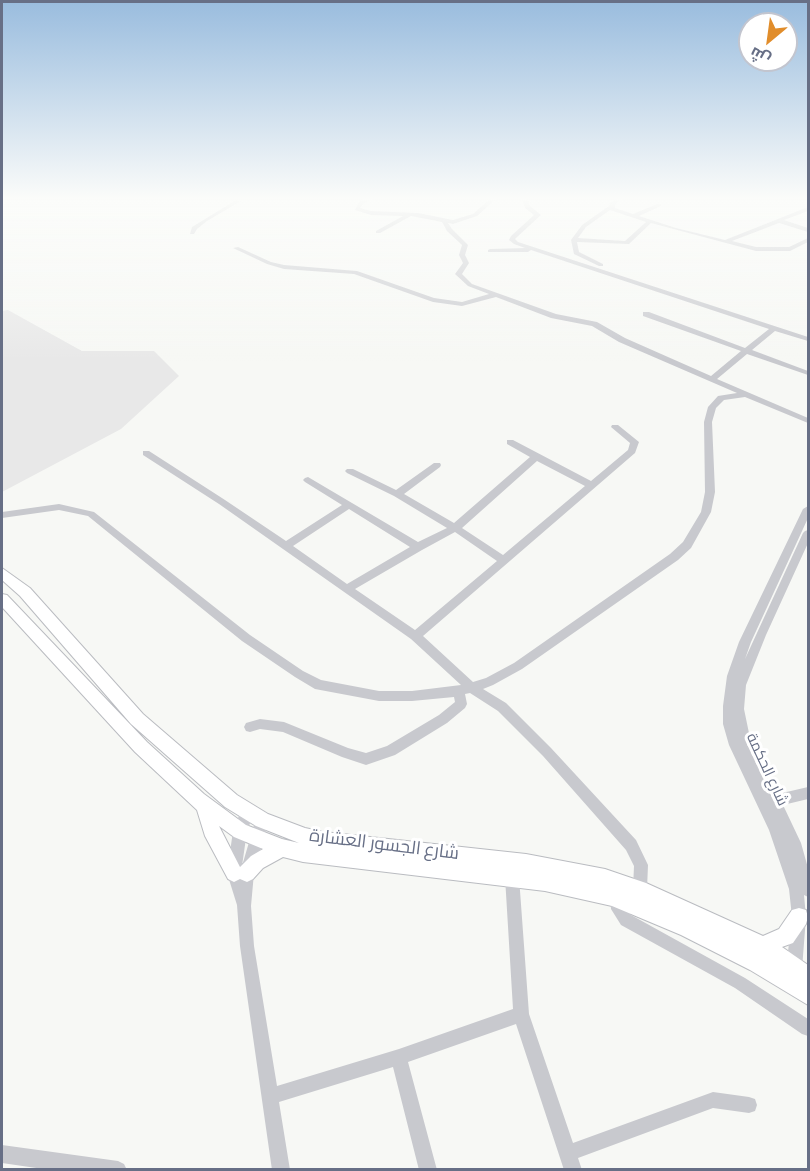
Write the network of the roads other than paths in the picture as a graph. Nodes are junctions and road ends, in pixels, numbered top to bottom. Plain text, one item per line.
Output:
1 (244, 252) edge
2 (463, 252) edge
3 (543, 252) edge
4 (576, 252) edge
5 (667, 293) junction
6 (495, 295) junction
7 (646, 314) dead end
8 (774, 328) junction
9 (808, 339) edge
10 (748, 352) junction
11 (808, 373) edge
12 (713, 378) junction
13 (746, 394) junction
14 (808, 421) edge
15 (615, 427) dead end
16 (510, 442) dead end
17 (146, 453) dead end
18 (536, 457) junction
19 (437, 465) dead end
20 (350, 471) dead end
21 (308, 480) dead end
22 (592, 486) junction
23 (397, 494) junction
24 (349, 505) junction
25 (808, 509) edge
26 (2, 515) edge
27 (455, 528) junction
28 (808, 533) edge
29 (285, 547) junction
30 (418, 547) junction
31 (503, 560) junction
32 (2, 573) edge
33 (348, 588) junction
34 (2, 599) edge
35 (415, 636) junction
36 (466, 690) junction
37 (250, 727) dead end
38 (808, 793) edge
39 (776, 801) junction
40 (205, 806) junction
41 (254, 816) junction
42 (247, 834) junction
43 (282, 848) junction
44 (240, 873) junction
45 (512, 877) junction
46 (640, 889) junction
47 (808, 890) edge
48 (617, 898) junction
49 (799, 917) junction
50 (762, 946) junction
51 (801, 971) edge
52 (792, 984) junction
53 (808, 995) edge
54 (522, 1014) junction
55 (808, 1028) edge
56 (399, 1057) junction
57 (270, 1096) junction
58 (749, 1105) dead end
59 (568, 1153) junction
60 (2, 1154) edge
61 (118, 1170) edge
62 (281, 1170) edge
63 (428, 1170) edge
64 (573, 1170) edge

1 - 6 street
2 - 6 street
3 - 5 street
4 - 5 street
5 - 8 street
6 - 12 street
7 - 10 street
8 - 9 street
8 - 10 street
10 - 11 street
10 - 12 street
12 - 13 street
13 - 14 street
13 - 36 street
15 - 22 street
16 - 18 street
17 - 29 street
18 - 22 street
18 - 27 street
19 - 23 street
20 - 23 street
21 - 24 street
22 - 31 street
23 - 27 street
24 - 29 street
24 - 30 street
25 - 49 street, شارع الحكمة
26 - 36 street
27 - 30 street
27 - 31 street
28 - 39 street, شارع الحكمة
29 - 33 street
30 - 33 street
31 - 35 street
32 - 41 main road, شارع الجسور العشارة
33 - 35 street
34 - 40 main road, شارع الجسور العشارة
35 - 36 street
36 - 37 street
36 - 46 street
38 - 39 street
39 - 47 street, شارع الحكمة
40 - 42 main road, شارع الجسور العشارة
40 - 44 main road
41 - 42 street
41 - 46 main road, شارع الجسور العشارة
42 - 43 main road, شارع الجسور العشارة
42 - 44 street
43 - 44 main road
43 - 45 main road, شارع الجسور العشارة
44 - 57 street
45 - 48 main road, شارع الجسور العشارة
45 - 54 street
46 - 50 main road, شارع الجسور العشارة
48 - 52 main road, شارع الجسور العشارة
48 - 55 street
49 - 50 main road
49 - 51 street, شارع الحكمة
50 - 51 main road, شارع الجسور العشارة
51 - 52 street, شارع الحكمة
52 - 53 main road, شارع الجسور العشارة
54 - 56 street
54 - 59 street
56 - 57 street
56 - 63 street
57 - 62 street
58 - 59 street
59 - 64 street
60 - 61 street

